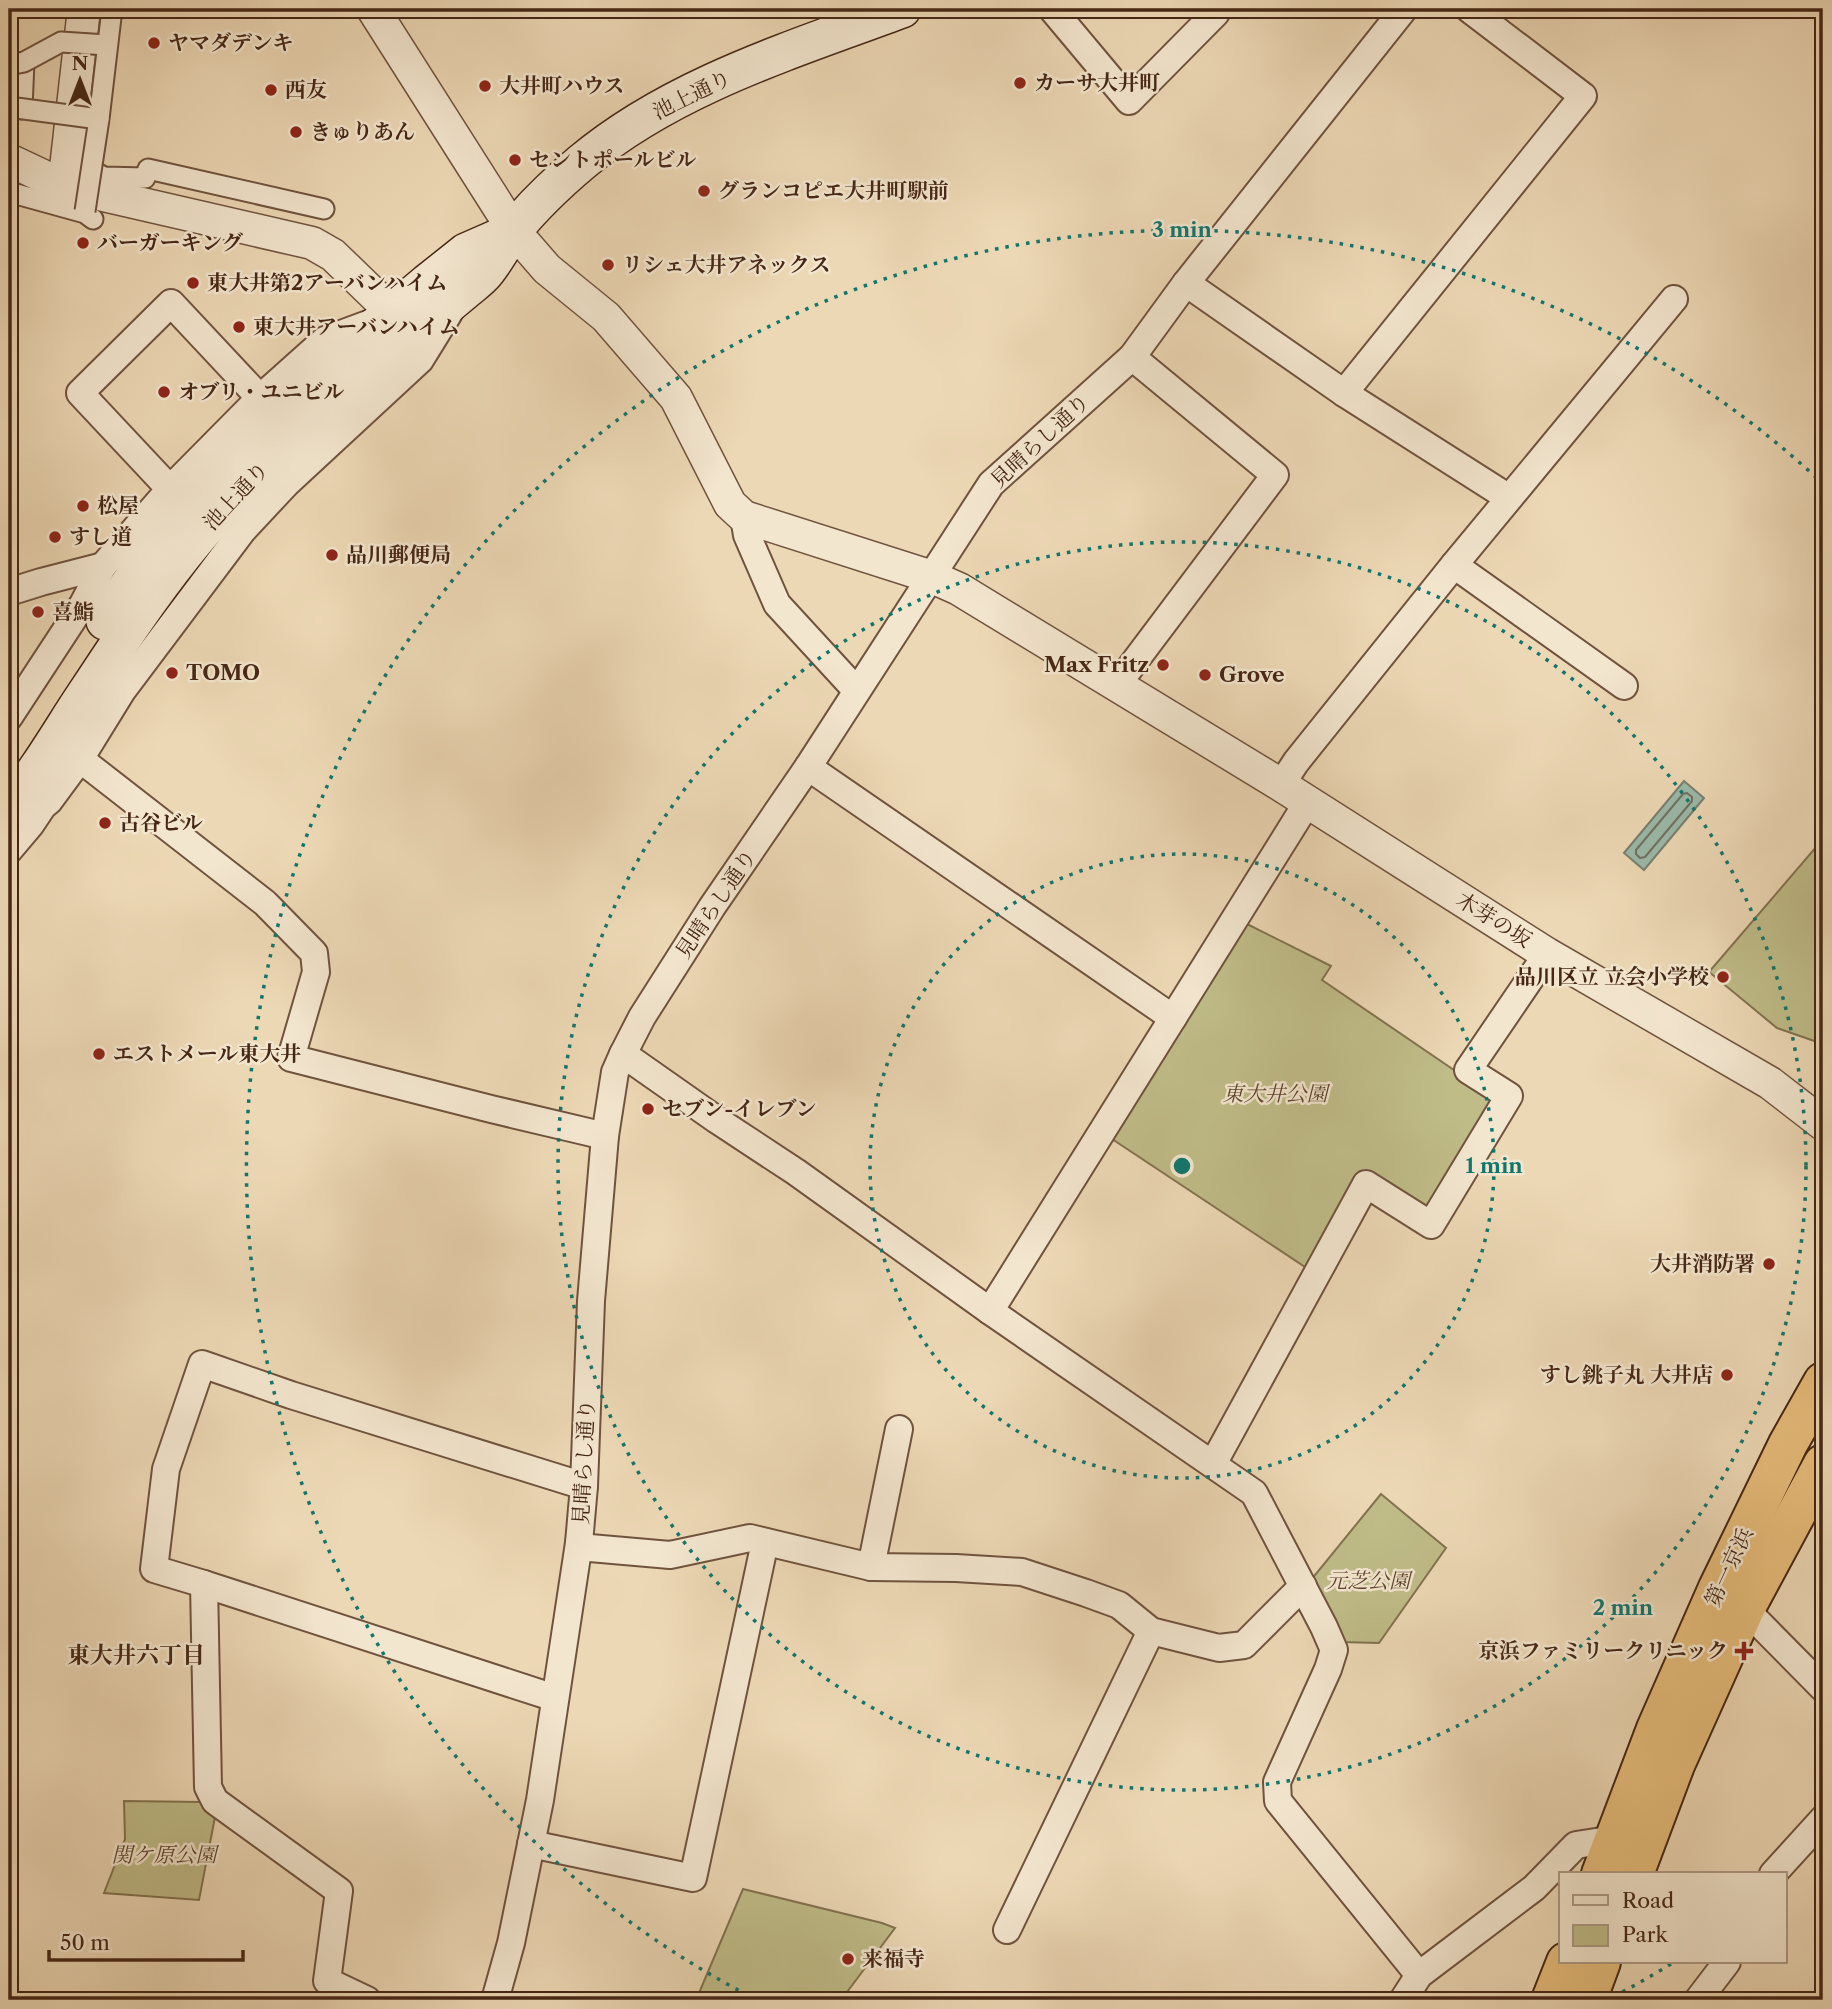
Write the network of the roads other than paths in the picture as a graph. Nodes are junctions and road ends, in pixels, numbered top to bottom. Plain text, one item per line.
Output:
1 (84, 9) edge
2 (112, 9) edge
3 (373, 9) edge
4 (902, 9) edge
5 (1052, 9) edge
6 (1214, 9) edge
7 (1404, 9) edge
8 (1469, 9) edge
9 (107, 45) junction
10 (16, 63) edge
11 (15, 108) edge
12 (99, 119) junction
13 (95, 157) junction
14 (9, 160) edge
15 (64, 186) junction
16 (9, 192) edge
17 (324, 209) dead end
18 (514, 231) junction
19 (1186, 283) junction
20 (461, 294) junction
21 (1674, 299) dead end
22 (389, 315) junction
23 (1132, 357) junction
24 (1345, 393) junction
25 (260, 398) junction
26 (170, 488) junction
27 (1509, 498) junction
28 (744, 517) junction
29 (175, 542) junction
30 (1454, 565) junction
31 (103, 566) junction
32 (932, 577) junction
33 (9, 592) edge
34 (1116, 685) junction
35 (1624, 686) dead end
36 (856, 690) junction
37 (9, 717) edge
38 (80, 758) junction
39 (808, 767) junction
40 (9, 768) edge
41 (1281, 785) junction
42 (1308, 803) junction
43 (20, 807) edge
44 (9, 850) edge
45 (1547, 954) junction
46 (1173, 1018) junction
47 (623, 1055) junction
48 (1823, 1124) edge
49 (605, 1136) junction
50 (990, 1311) junction
51 (1823, 1382) edge
52 (898, 1429) dead end
53 (1213, 1464) junction
54 (1823, 1464) edge
55 (584, 1486) junction
56 (765, 1542) junction
57 (579, 1544) junction
58 (871, 1567) junction
59 (204, 1584) junction
60 (1303, 1586) junction
61 (1745, 1609) junction
62 (1151, 1631) junction
63 (1823, 1688) edge
64 (555, 1698) junction
65 (1823, 1819) edge
66 (1615, 1839) junction
67 (531, 1844) junction
68 (1602, 1872) edge
69 (1635, 1872) edge
70 (1775, 1872) edge
71 (1007, 1930) dead end
72 (1565, 1964) edge
73 (1600, 1964) edge
74 (1725, 1964) edge
75 (1419, 1975) junction
76 (367, 2000) edge
77 (495, 2000) edge
78 (1403, 2000) edge
79 (1551, 2000) edge
80 (1587, 2000) edge
81 (1698, 2000) edge

1 - 15 street
2 - 9 street, bridge
3 - 18 street
4 - 18 main road, 池上通り
5 - 6 street
7 - 19 street, 見晴らし通り
8 - 24 street
9 - 10 street, bridge
9 - 12 street, bridge
10 - 11 street
11 - 12 street, bridge
12 - 13 street, bridge
13 - 16 street, bridge
13 - 17 street
14 - 15 street
15 - 22 street
18 - 20 main road, 池上通り
18 - 22 main road, 池上通り
18 - 28 street
19 - 23 street, 見晴らし通り
19 - 24 street
20 - 29 main road, 池上通り
20 - 38 street
21 - 27 street
22 - 25 street
22 - 29 main road, 池上通り
23 - 32 street, 見晴らし通り
23 - 34 street
24 - 27 street
25 - 26 street
25 - 26 street
26 - 31 street
27 - 30 street
28 - 32 street, 木芽の坂
28 - 36 street
29 - 40 main road, 池上通り
29 - 43 main road, 池上通り
30 - 35 street
30 - 41 street
31 - 33 street
31 - 37 street
32 - 34 street, 木芽の坂
32 - 36 street, 見晴らし通り
34 - 41 street, 木芽の坂
36 - 39 street, 見晴らし通り
38 - 43 street
38 - 49 street
39 - 46 street
39 - 47 street, 見晴らし通り
41 - 42 street, 木芽の坂
42 - 45 street, 木芽の坂
42 - 46 street
43 - 44 street
45 - 48 street, 木芽の坂
45 - 53 street
46 - 50 street
47 - 49 street, 見晴らし通り
47 - 50 street
49 - 55 street, 見晴らし通り
50 - 53 street
51 - 66 highway, 第一京浜
52 - 58 street
53 - 60 street
54 - 61 highway, 第一京浜
55 - 57 street, 見晴らし通り
55 - 59 street
56 - 57 street
56 - 58 street
56 - 67 street
57 - 64 street, 見晴らし通り
58 - 62 street
59 - 64 street
59 - 76 street
60 - 62 street
60 - 75 street
61 - 63 street
61 - 69 highway, 第一京浜
62 - 71 street
64 - 67 street, 見晴らし通り
65 - 70 street
66 - 68 highway, 第一京浜
66 - 75 street
67 - 77 street, 見晴らし通り
72 - 79 highway
73 - 80 highway
74 - 81 street
75 - 78 street

